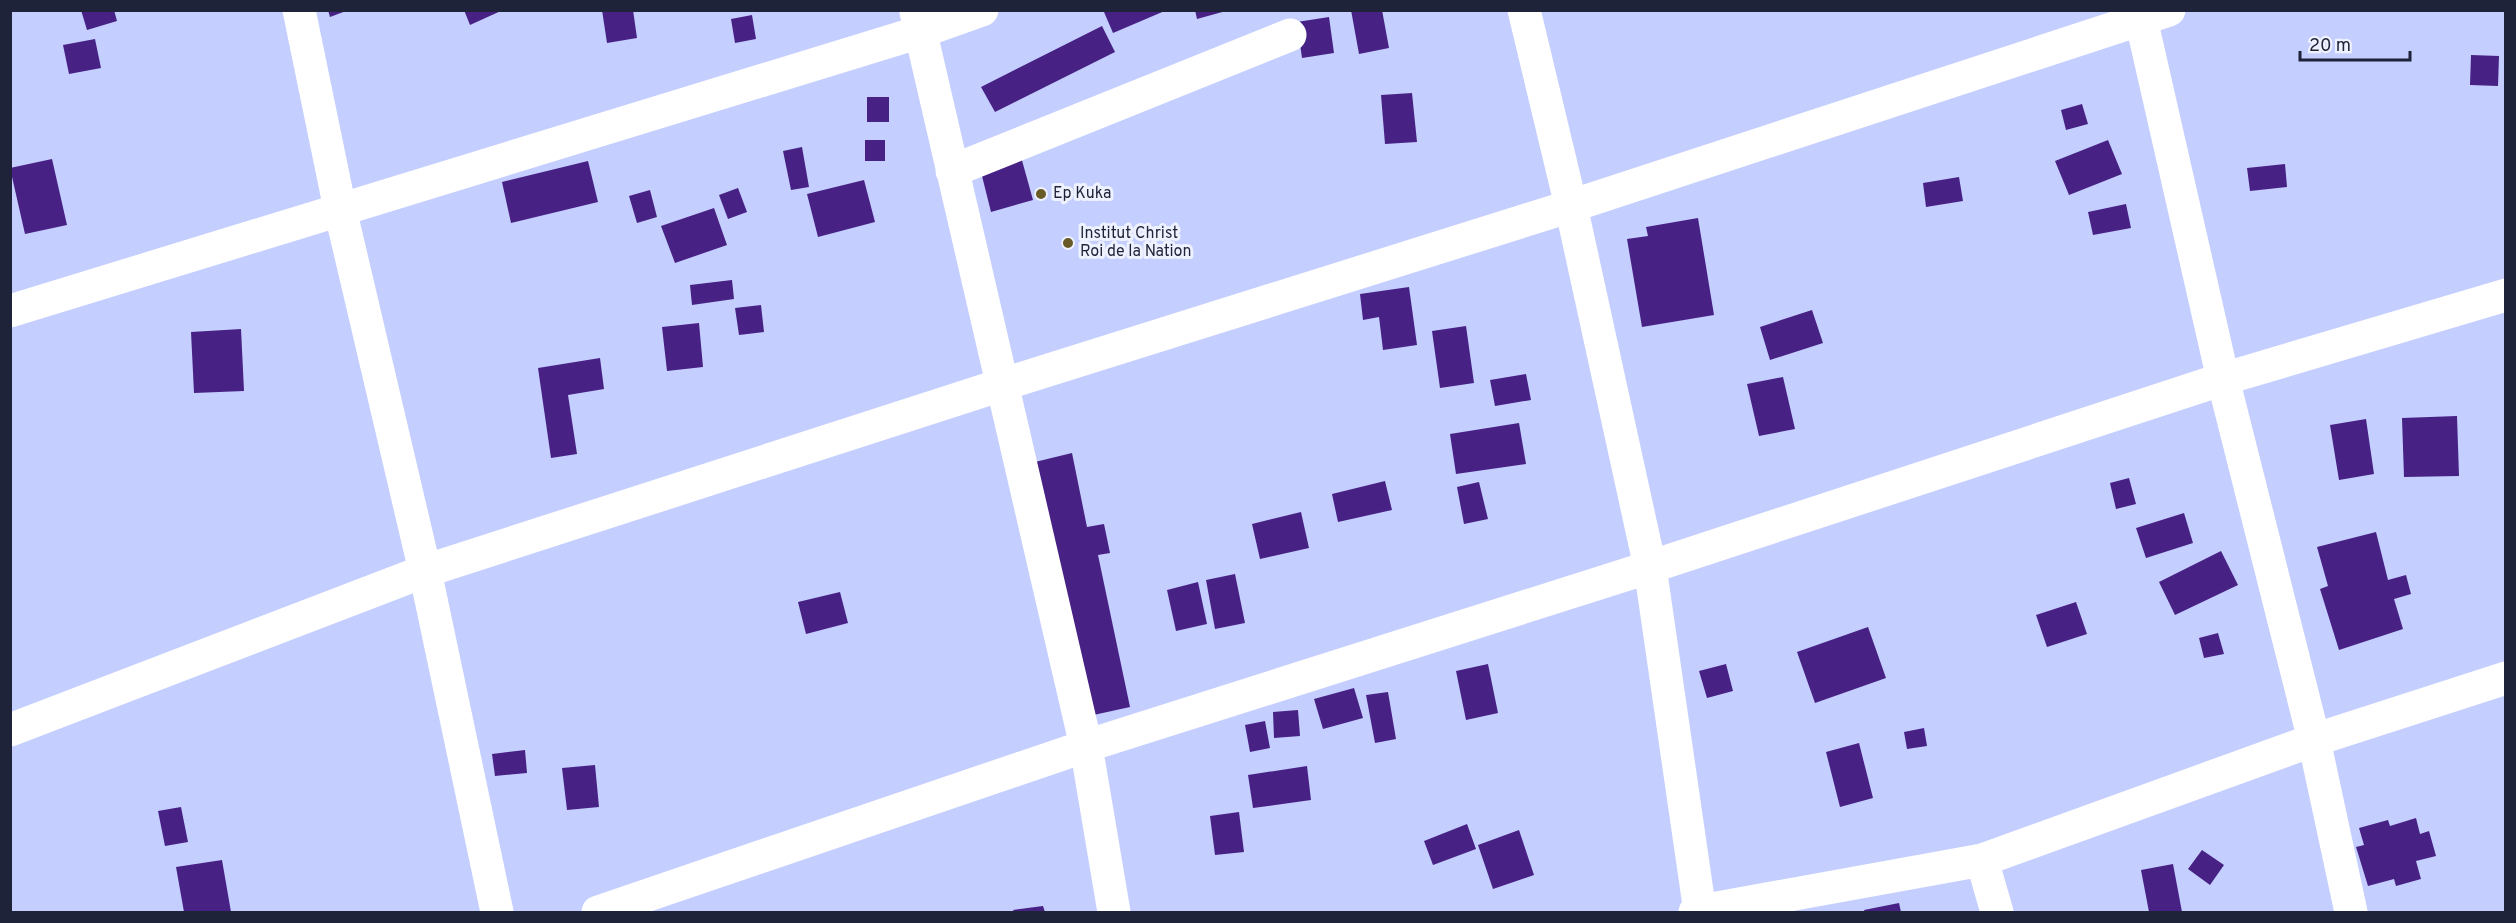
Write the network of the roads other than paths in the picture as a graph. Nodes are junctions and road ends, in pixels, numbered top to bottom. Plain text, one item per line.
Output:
1 (299, 10) edge
2 (982, 10) edge
3 (1524, 10) edge
4 (2149, 13) edge
5 (918, 21) edge
6 (1290, 36) dead end
7 (952, 171) junction
8 (1571, 206) junction
9 (340, 209) junction
10 (2505, 295) edge
11 (10, 311) edge
12 (2223, 379) junction
13 (1001, 385) junction
14 (1650, 567) junction
15 (425, 571) junction
16 (2505, 678) edge
17 (10, 730) edge
18 (2314, 741) junction
19 (1086, 746) junction
20 (1982, 860) junction
21 (497, 912) edge
22 (598, 912) edge
23 (1114, 912) edge
24 (1698, 912) edge
25 (1997, 912) edge
26 (2351, 912) edge

1 - 9 street
2 - 5 street
3 - 8 street
4 - 8 street
4 - 12 street
5 - 7 street
5 - 9 street
6 - 7 street
7 - 13 street
8 - 13 street
8 - 14 street
9 - 11 street
9 - 15 street
10 - 12 street
12 - 14 street
12 - 18 street
13 - 15 street
13 - 19 street
14 - 19 street
14 - 24 street
15 - 17 street
15 - 21 street
16 - 18 street
18 - 20 street
18 - 26 street
19 - 22 street
19 - 23 street
20 - 24 street
20 - 25 street

